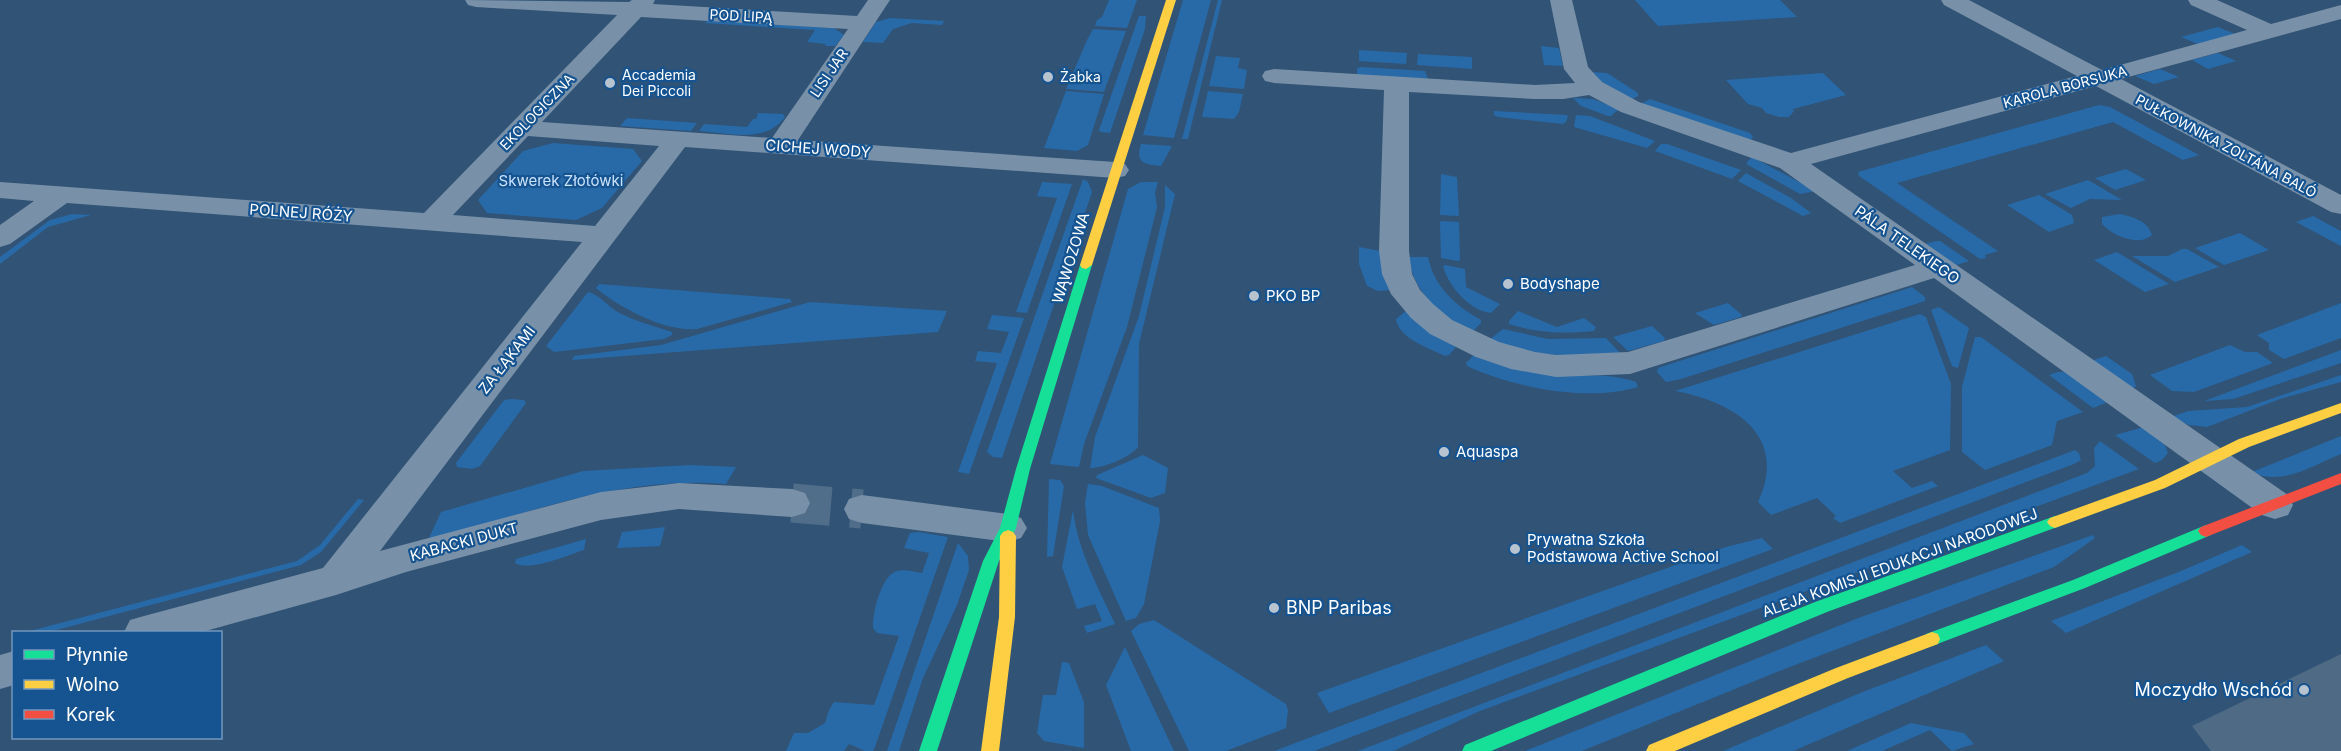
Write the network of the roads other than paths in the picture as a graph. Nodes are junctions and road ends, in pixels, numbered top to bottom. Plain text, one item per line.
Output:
1 (476, 0) edge
2 (879, 0) edge
3 (1171, 0) edge
4 (1561, 0) edge
5 (1952, 0) edge
6 (2199, 0) edge
7 (639, 5) edge
8 (2341, 12) edge
9 (863, 23) junction
10 (2270, 32) junction
11 (1274, 76) dead end
12 (2097, 79) junction
13 (1397, 84) junction
14 (1593, 87) junction
15 (522, 128) junction
16 (677, 140) junction
17 (780, 146) junction
18 (1790, 162) junction
19 (1115, 170) junction
20 (0, 190) edge
21 (61, 195) junction
22 (2341, 206) edge
23 (430, 223) junction
24 (603, 235) junction
25 (0, 238) edge
26 (1939, 267) junction
27 (2341, 408) edge
28 (2209, 459) junction
29 (2341, 478) edge
30 (792, 503) tunnel mouth
31 (2275, 504) junction
32 (862, 509) tunnel mouth
33 (1008, 528) junction
34 (336, 580) junction
35 (151, 631) edge
36 (928, 751) edge
37 (990, 751) edge
38 (1471, 751) edge
39 (1655, 751) edge

1 - 7 street, POD LIPĄ
2 - 9 street, LISI JAR
3 - 19 street, WĄWOZOWA
4 - 14 street, PÁLA TELEKIEGO
5 - 12 street, PUŁKOWNIKA ZOLTÁNA BALÓ
6 - 10 street
7 - 9 street, POD LIPĄ
7 - 15 street, EKOLOGICZNA
8 - 10 street, KAROLA BORSUKA
9 - 17 street, LISI JAR
10 - 12 street, KAROLA BORSUKA
11 - 13 street
12 - 18 street, KAROLA BORSUKA
12 - 22 street, PUŁKOWNIKA ZOLTÁNA BALÓ
13 - 14 street
13 - 26 street
14 - 18 street, PÁLA TELEKIEGO
15 - 16 street, CICHEJ WODY
15 - 23 street, EKOLOGICZNA
16 - 17 street, CICHEJ WODY
16 - 24 street, ZA ŁĄKAMI
17 - 19 street, CICHEJ WODY
18 - 26 street, PÁLA TELEKIEGO
19 - 33 street, WĄWOZOWA
20 - 21 street, POLNEJ RÓŻY
21 - 23 street, POLNEJ RÓŻY
21 - 25 street
23 - 24 street, POLNEJ RÓŻY
24 - 34 street, ZA ŁĄKAMI
26 - 28 street, PÁLA TELEKIEGO
27 - 28 street, ALEJA KOMISJI EDUKACJI NARODOWEJ
28 - 31 street, PÁLA TELEKIEGO
28 - 38 street, ALEJA KOMISJI EDUKACJI NARODOWEJ
29 - 31 street
30 - 34 street, KABACKI DUKT
31 - 39 street
32 - 33 street
33 - 36 street, WĄWOZOWA
33 - 37 street, WĄWOZOWA
34 - 35 street, KABACKI DUKT

